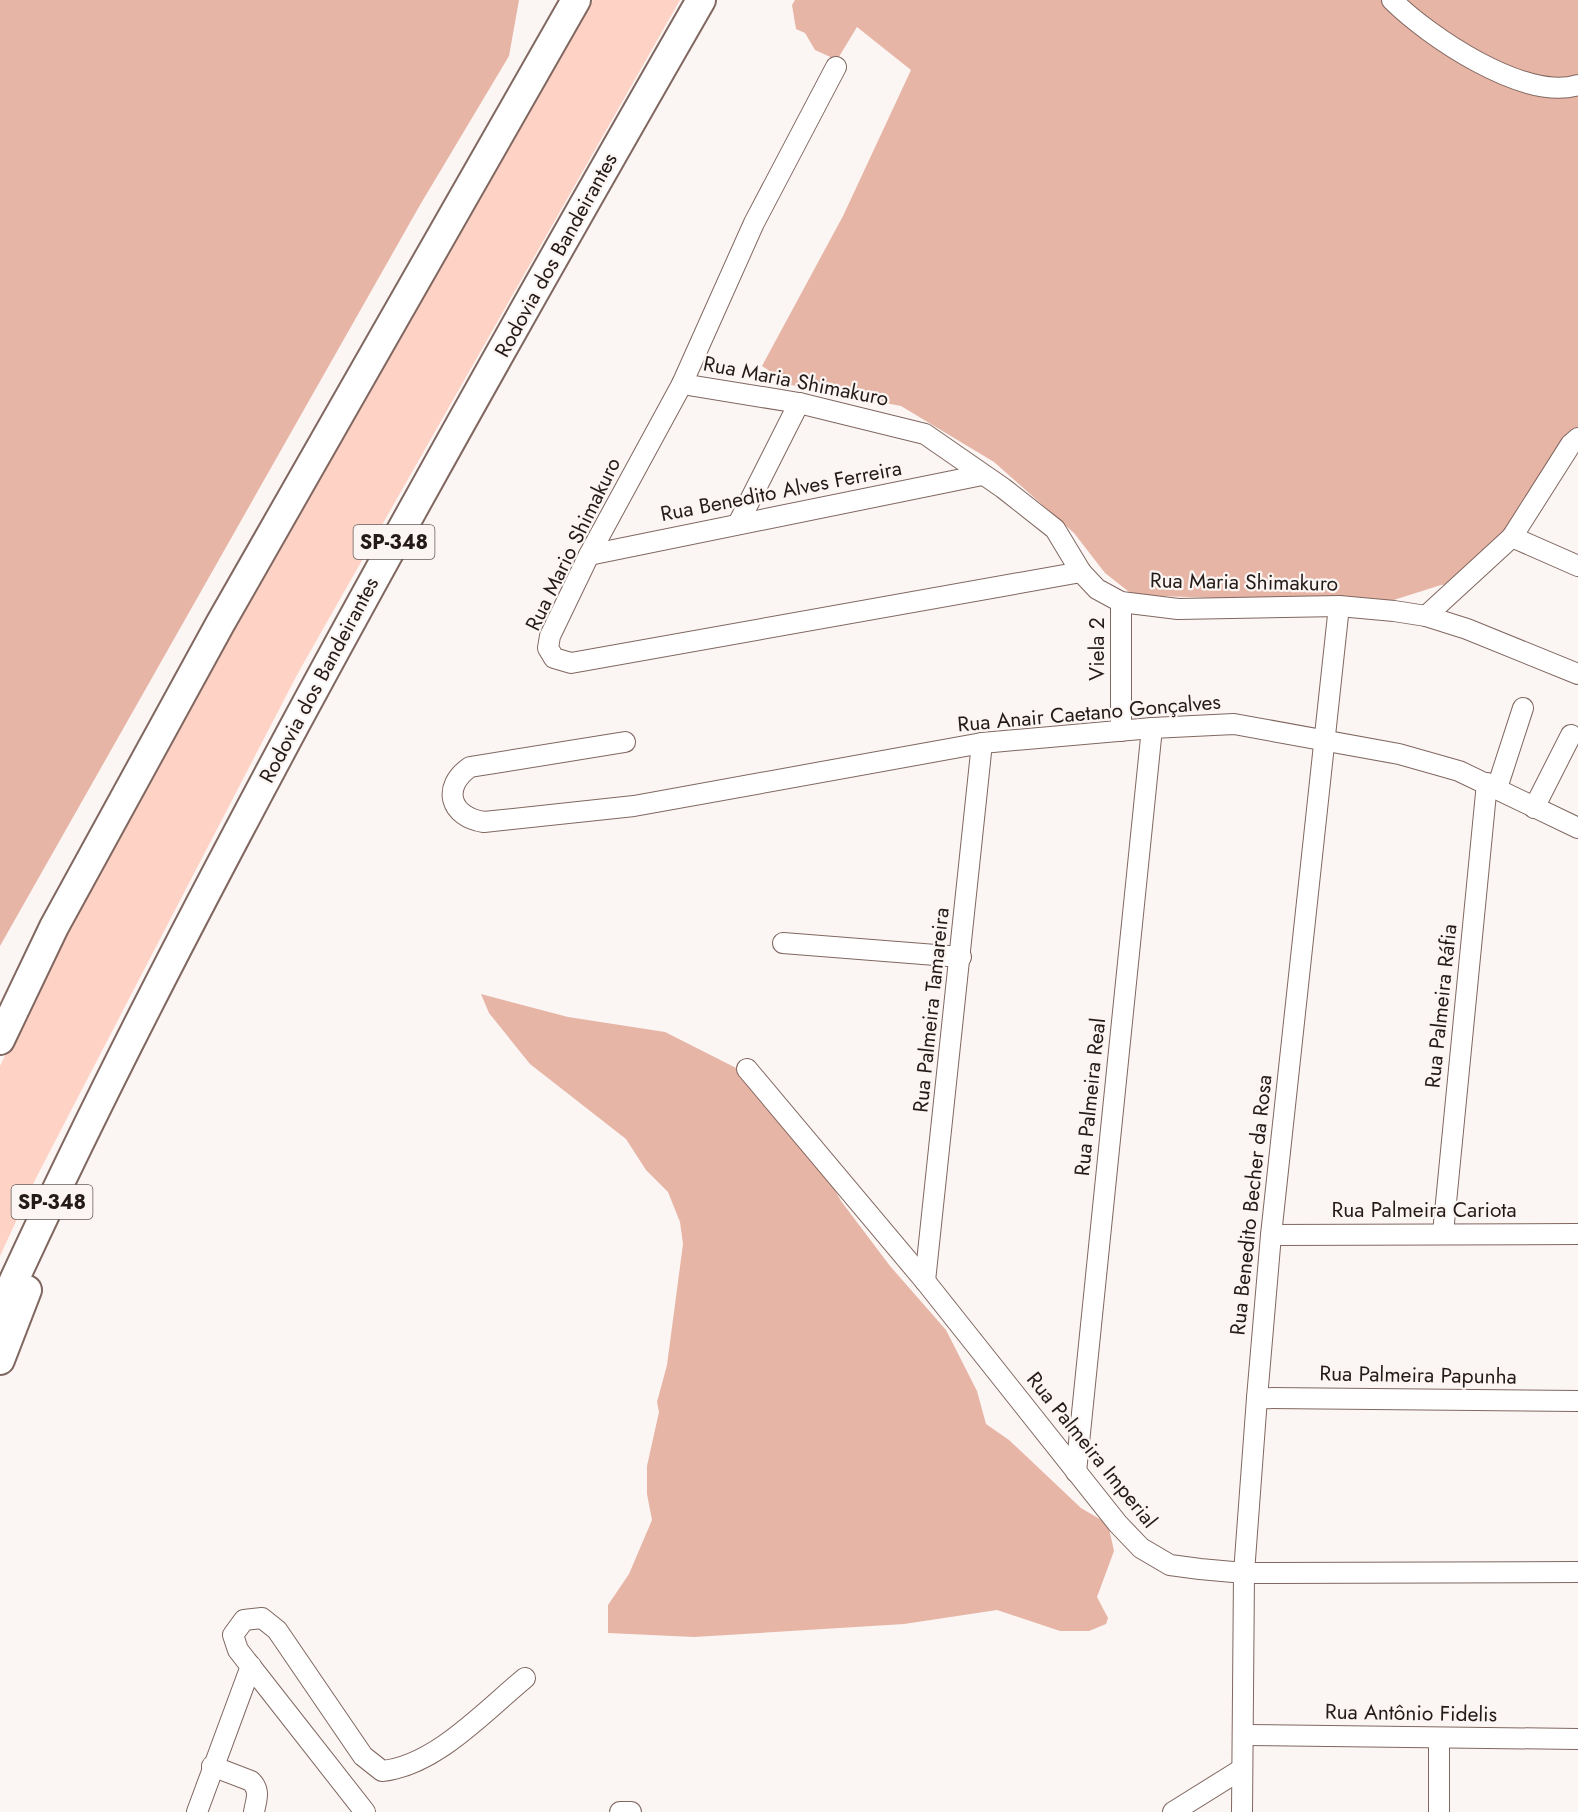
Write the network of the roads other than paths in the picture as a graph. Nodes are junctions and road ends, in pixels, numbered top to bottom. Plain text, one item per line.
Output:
1 (560, 0) edge
2 (576, 0) edge
3 (701, 0) edge
4 (719, 0) edge
5 (1392, 0) edge
6 (541, 62) junction
7 (836, 67) dead end
8 (1578, 85) edge
9 (634, 117) junction
10 (682, 384) junction
11 (799, 403) junction
12 (1578, 438) edge
13 (982, 475) junction
14 (739, 522) junction
15 (1512, 537) junction
16 (589, 555) junction
17 (1578, 566) edge
18 (1081, 572) junction
19 (1121, 602) junction
20 (1339, 606) junction
21 (1426, 616) junction
22 (1578, 674) edge
23 (1523, 708) dead end
24 (1152, 728) junction
25 (1121, 731) junction
26 (1570, 735) dead end
27 (1323, 741) junction
28 (625, 742) dead end
29 (982, 743) junction
30 (1492, 785) junction
31 (1534, 808) junction
32 (1578, 828) edge
33 (783, 943) dead end
34 (961, 957) junction
35 (0, 1040) edge
36 (747, 1070) dead end
37 (104, 1092) junction
38 (1443, 1233) junction
39 (1578, 1234) edge
40 (1271, 1235) junction
41 (925, 1281) junction
42 (0, 1311) edge
43 (0, 1360) edge
44 (1257, 1398) junction
45 (1578, 1401) edge
46 (1076, 1472) junction
47 (1578, 1572) edge
48 (1244, 1573) junction
49 (250, 1666) junction
50 (525, 1678) dead end
51 (1244, 1735) junction
52 (1439, 1738) junction
53 (1578, 1739) edge
54 (212, 1766) junction
55 (1242, 1769) junction
56 (197, 1812) edge
57 (254, 1812) edge
58 (365, 1812) edge
59 (620, 1812) edge
60 (631, 1812) edge
61 (1173, 1812) edge
62 (1242, 1812) edge
63 (1439, 1812) edge

1 - 6 highway
2 - 6 highway
3 - 9 highway, Rodovia dos Bandeirantes / SP-348
4 - 9 highway
5 - 8 street
6 - 35 highway
7 - 10 street, Rua Mario Shimakuro
9 - 37 highway, Rodovia dos Bandeirantes / SP-348
10 - 11 street, Rua Maria Shimakuro
10 - 16 street, Rua Mario Shimakuro
11 - 13 street, Rua Maria Shimakuro
11 - 14 street
12 - 15 street
13 - 14 street, Rua Benedito Alves Ferreira
13 - 18 street, Rua Maria Shimakuro
14 - 16 street, Rua Benedito Alves Ferreira
15 - 17 street
15 - 21 street
16 - 18 street, Rua Mario Shimakuro
18 - 19 street, Rua Maria Shimakuro
19 - 20 street, Rua Maria Shimakuro
19 - 25 street, Viela 2
20 - 21 street, Rua Maria Shimakuro
20 - 27 street, Rua Benedito Becher da Rosa
21 - 22 street, Rua Maria Shimakuro
23 - 30 street, Rua Palmeira Ráfia
24 - 25 street, Rua Anair Caetano Gonçalves
24 - 27 street, Rua Anair Caetano Gonçalves
24 - 46 street, Rua Palmeira Real
25 - 29 street, Rua Anair Caetano Gonçalves
26 - 31 street
27 - 30 street, Rua Anair Caetano Gonçalves
27 - 40 street, Rua Benedito Becher da Rosa
28 - 29 street, Rua Anair Caetano Gonçalves
29 - 34 street, Rua Palmeira Tamareira
30 - 31 street, Rua Anair Caetano Gonçalves
30 - 38 street, Rua Palmeira Ráfia
31 - 32 street, Rua Anair Caetano Gonçalves
33 - 34 street
34 - 41 street, Rua Palmeira Tamareira
36 - 41 street, Rua Palmeira Imperial
37 - 42 highway, Rodovia dos Bandeirantes / SP-348
37 - 43 highway
38 - 39 street, Rua Palmeira Cariota
38 - 40 street, Rua Palmeira Cariota
40 - 44 street, Rua Benedito Becher da Rosa
41 - 46 street, Rua Palmeira Imperial
44 - 45 street, Rua Palmeira Papunha
44 - 48 street, Rua Benedito Becher da Rosa
46 - 48 street, Rua Palmeira Imperial
47 - 48 street, Rua Palmeira Imperial
48 - 51 street, Rua Benedito Becher da Rosa
49 - 50 street
49 - 54 street
49 - 58 street
51 - 52 street, Rua Antônio Fidelis
51 - 55 street, Rua Benedito Becher da Rosa
52 - 53 street, Rua Antônio Fidelis
52 - 63 street
54 - 56 street
54 - 57 street
55 - 61 street
55 - 62 street, Rua Benedito Becher da Rosa
59 - 60 street

